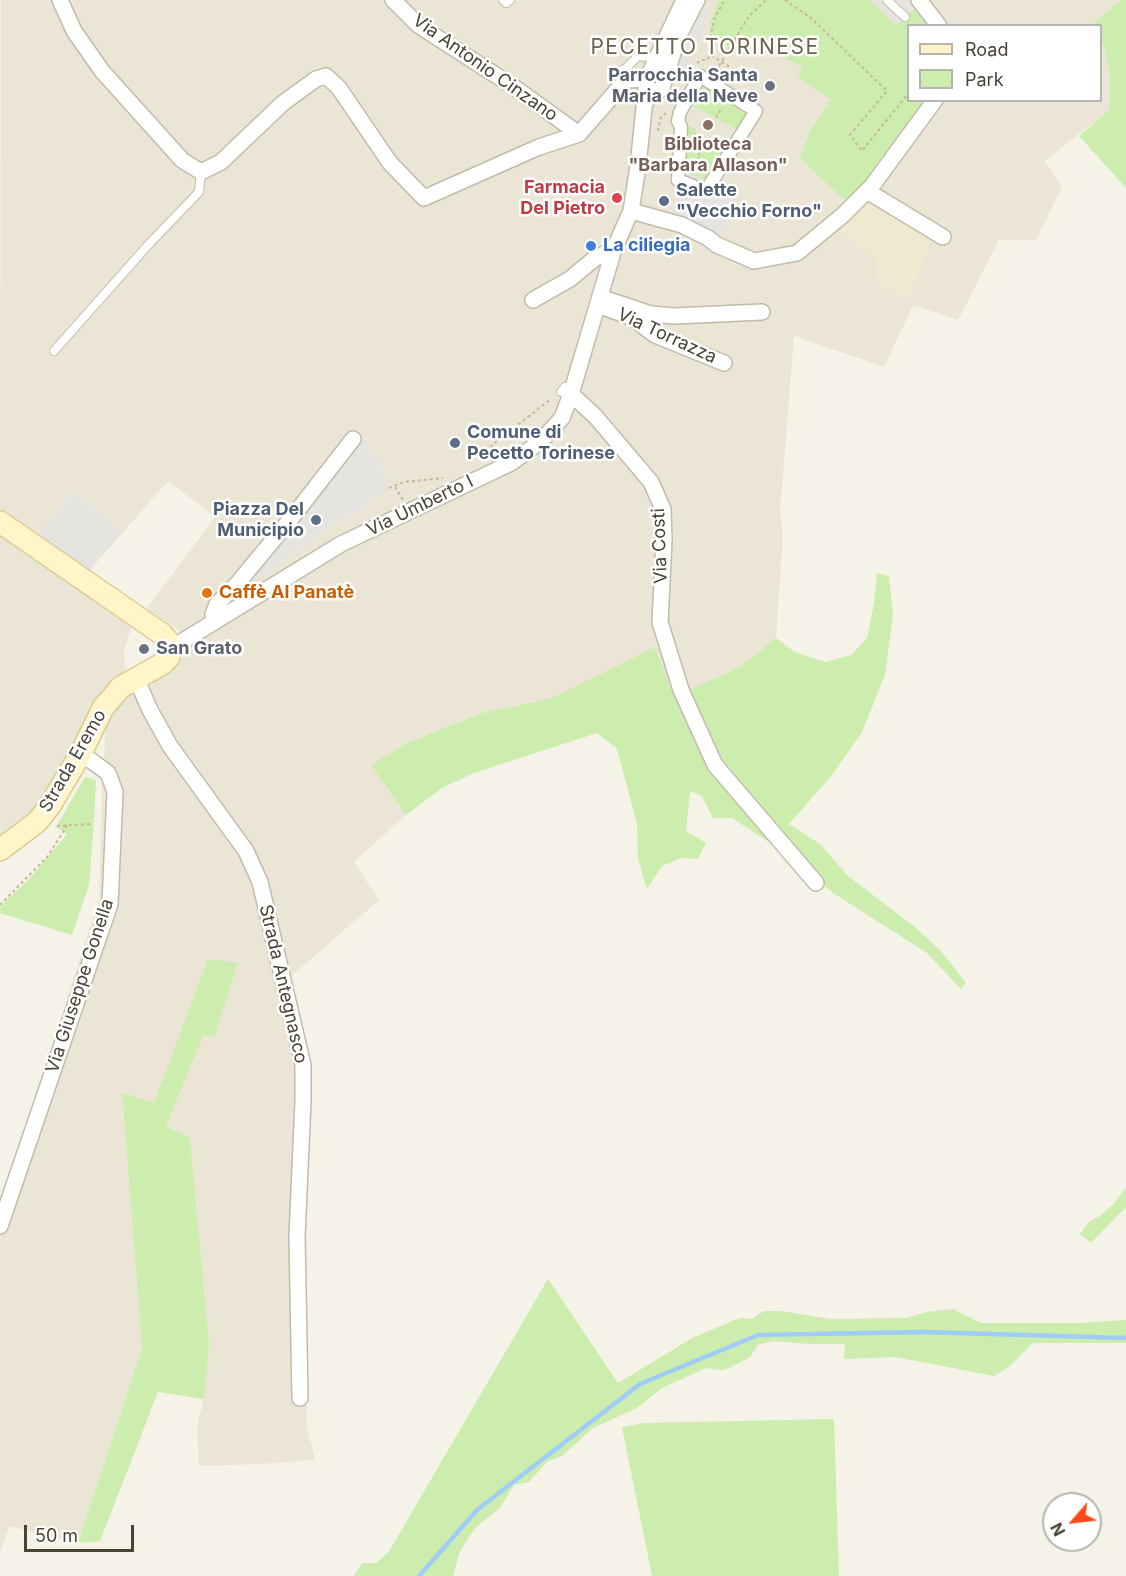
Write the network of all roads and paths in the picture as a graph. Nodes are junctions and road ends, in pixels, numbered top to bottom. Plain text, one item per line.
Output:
1 (60, 0) edge
2 (393, 0) edge
3 (503, 0) edge
4 (510, 0) edge
5 (684, 0) edge
6 (697, 0) edge
7 (725, 0) edge
8 (766, 0) edge
9 (785, 0) edge
10 (887, 0) edge
11 (919, 0) edge
12 (905, 17) dead end
13 (937, 24) edge
14 (711, 55) junction
15 (657, 58) junction
16 (721, 62) junction
17 (694, 66) dead end
18 (737, 72) dead end
19 (613, 74) dead end
20 (647, 79) junction
21 (710, 81) junction
22 (907, 96) edge
23 (644, 102) junction
24 (934, 102) edge
25 (722, 108) dead end
26 (717, 118) dead end
27 (681, 127) junction
28 (579, 134) junction
29 (703, 138) junction
30 (729, 153) junction
31 (201, 172) junction
32 (693, 186) joint
33 (709, 186) dead end
34 (867, 190) junction
35 (631, 211) junction
36 (943, 237) dead end
37 (614, 249) junction
38 (533, 300) dead end
39 (599, 301) junction
40 (762, 312) dead end
41 (54, 351) dead end
42 (724, 363) dead end
43 (569, 391) junction
44 (353, 439) dead end
45 (485, 459) dead end
46 (450, 478) dead end
47 (394, 487) junction
48 (389, 488) dead end
49 (403, 500) dead end
50 (0, 522) edge
51 (213, 622) junction
52 (170, 649) junction
53 (136, 678) junction
54 (80, 755) junction
55 (68, 824) junction
56 (92, 824) dead end
57 (55, 826) dead end
58 (0, 850) edge
59 (816, 883) dead end
60 (0, 905) edge
61 (0, 1226) edge
62 (300, 1398) dead end

1 - 31 street
2 - 28 street, Via Antonio Cinzano
3 - 4 lane
5 - 15 street, Via Umberto I
6 - 23 street
7 - 14 path
8 - 16 path
9 - 22 path
10 - 12 lane
11 - 13 street
14 - 16 path
14 - 17 path
15 - 19 lane
15 - 20 street, Via Umberto I
16 - 18 path
16 - 21 path
20 - 23 street, Via Umberto I
20 - 28 street
21 - 27 street
21 - 30 street
23 - 35 street, Via Umberto I
24 - 34 street
25 - 26 path
27 - 29 path
27 - 32 street
28 - 31 street
29 - 30 path
29 - 32 path
30 - 33 street
31 - 41 lane
34 - 35 street
34 - 36 street
35 - 37 street, Via Umberto I
37 - 38 street
37 - 39 street, Via Umberto I
39 - 40 street, Via Torrazza
39 - 42 street, Via Torrazza
39 - 43 street, Via Umberto I
43 - 45 path
43 - 51 street, Via Umberto I
43 - 59 street, Via Costi
44 - 51 street
46 - 47 path
47 - 48 path
47 - 49 path
50 - 52 main road
51 - 52 street, Via Umberto I
52 - 53 main road, Strada Eremo
53 - 54 main road, Strada Eremo
53 - 62 street, Strada Antegnasco
54 - 58 main road, Strada Eremo
54 - 61 street, Via Giuseppe Gonella
55 - 56 path
55 - 57 path
55 - 60 path

